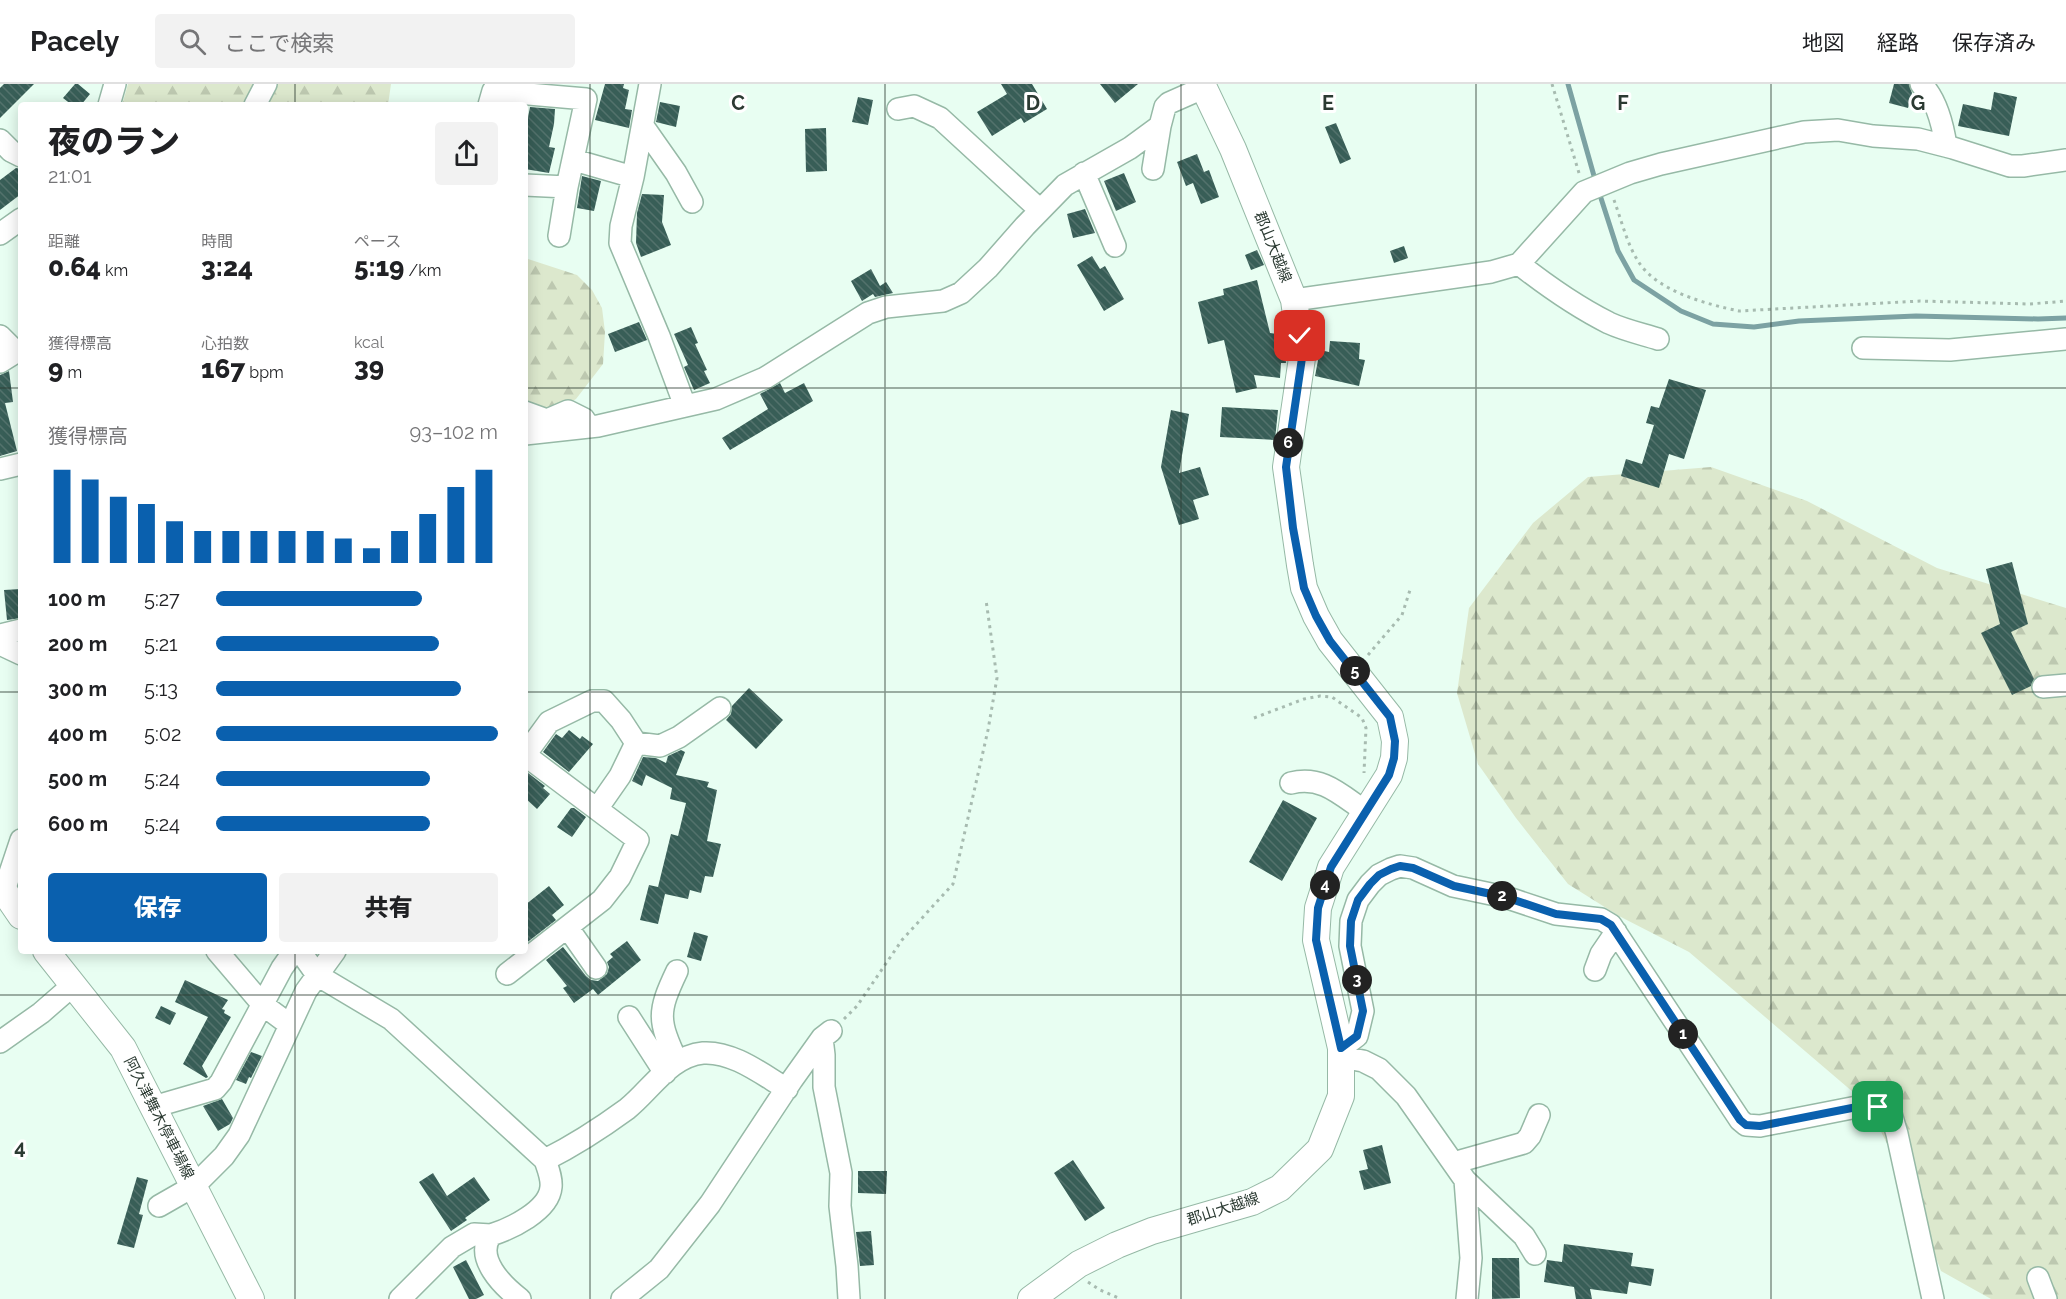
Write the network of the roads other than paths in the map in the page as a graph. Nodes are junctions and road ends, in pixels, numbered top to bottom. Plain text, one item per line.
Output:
1 (115, 84) edge
2 (266, 84) edge
3 (650, 84) edge
4 (1921, 84) edge
5 (1202, 86) edge
6 (111, 102) edge
7 (257, 102) edge
8 (490, 102) edge
9 (897, 109) dead end
10 (643, 126) junction
11 (1160, 126) junction
12 (0, 140) edge
13 (1946, 146) junction
14 (18, 154) edge
15 (574, 160) junction
16 (2066, 160) edge
17 (1153, 169) dead end
18 (1084, 173) junction
19 (633, 177) junction
20 (528, 185) edge
21 (567, 187) junction
22 (692, 202) dead end
23 (1040, 210) junction
24 (18, 221) edge
25 (0, 234) edge
26 (559, 236) dead end
27 (1115, 246) dead end
28 (1519, 264) junction
29 (1294, 300) junction
30 (0, 336) edge
31 (1658, 339) dead end
32 (2066, 339) edge
33 (1863, 348) dead end
34 (15, 357) edge
35 (685, 406) junction
36 (528, 413) edge
37 (589, 427) junction
38 (528, 434) edge
39 (18, 465) edge
40 (0, 469) edge
41 (18, 631) edge
42 (0, 635) edge
43 (0, 644) edge
44 (18, 653) edge
45 (2066, 685) edge
46 (2043, 687) dead end
47 (720, 708) dead end
48 (636, 743) junction
49 (528, 751) edge
50 (528, 757) edge
51 (1291, 783) dead end
52 (1370, 806) junction
53 (597, 809) junction
54 (18, 848) edge
55 (2, 888) edge
56 (18, 912) edge
57 (567, 928) junction
58 (1616, 932) junction
59 (48, 954) edge
60 (220, 954) edge
61 (292, 954) edge
62 (302, 954) edge
63 (333, 954) edge
64 (596, 968) dead end
65 (1595, 969) dead end
66 (677, 971) dead end
67 (507, 974) dead end
68 (316, 975) junction
69 (72, 986) junction
70 (263, 1005) junction
71 (629, 1017) dead end
72 (290, 1025) junction
73 (0, 1041) edge
74 (1341, 1052) junction
75 (671, 1068) junction
76 (787, 1089) junction
77 (153, 1107) junction
78 (1539, 1115) dead end
79 (545, 1160) junction
80 (1459, 1171) junction
81 (194, 1186) junction
82 (159, 1206) dead end
83 (491, 1235) junction
84 (1535, 1254) dead end
85 (2038, 1278) dead end
86 (251, 1299) edge
87 (400, 1299) edge
88 (520, 1299) edge
89 (622, 1299) edge
90 (849, 1299) edge
91 (1031, 1299) edge
92 (1467, 1299) edge
93 (1933, 1299) edge
94 (2046, 1299) edge

1 - 6 street
2 - 7 street
3 - 10 street
4 - 13 street
5 - 11 street
5 - 29 main road, 郡山大越線
8 - 15 street
9 - 23 street
10 - 19 street
10 - 22 street
11 - 17 street
11 - 18 street
12 - 14 street
13 - 16 street
13 - 28 street
15 - 19 street
15 - 21 street
18 - 23 street
18 - 27 street
19 - 35 street
20 - 21 street
21 - 26 street
23 - 35 street
24 - 25 street
28 - 29 street
28 - 31 street
29 - 52 main road, 郡山大越線
30 - 34 street
32 - 33 street
35 - 37 street
36 - 37 street
37 - 38 street
39 - 40 street
41 - 42 street
43 - 44 street
45 - 46 street
47 - 48 street
48 - 49 street
48 - 53 street
50 - 53 street
51 - 52 street
52 - 74 main road, 郡山大越線
53 - 57 street
54 - 55 street
55 - 56 main road
57 - 64 street
57 - 67 street
58 - 65 street
58 - 74 street
58 - 93 street
59 - 69 main road, 阿久津舞木停車場線
60 - 70 street
61 - 70 street
62 - 68 street
63 - 68 street
66 - 75 street
68 - 72 street
68 - 79 street
69 - 73 street
69 - 77 main road, 阿久津舞木停車場線
70 - 72 street
70 - 77 street
71 - 75 street
72 - 81 street
74 - 80 street
74 - 91 main road, 郡山大越線
75 - 76 street
75 - 79 street
76 - 89 street
76 - 90 street
77 - 81 main road, 阿久津舞木停車場線
78 - 80 street
79 - 83 street
80 - 84 street
80 - 92 street
81 - 82 street
81 - 86 main road, 阿久津舞木停車場線
83 - 87 street
83 - 88 street
85 - 94 street

